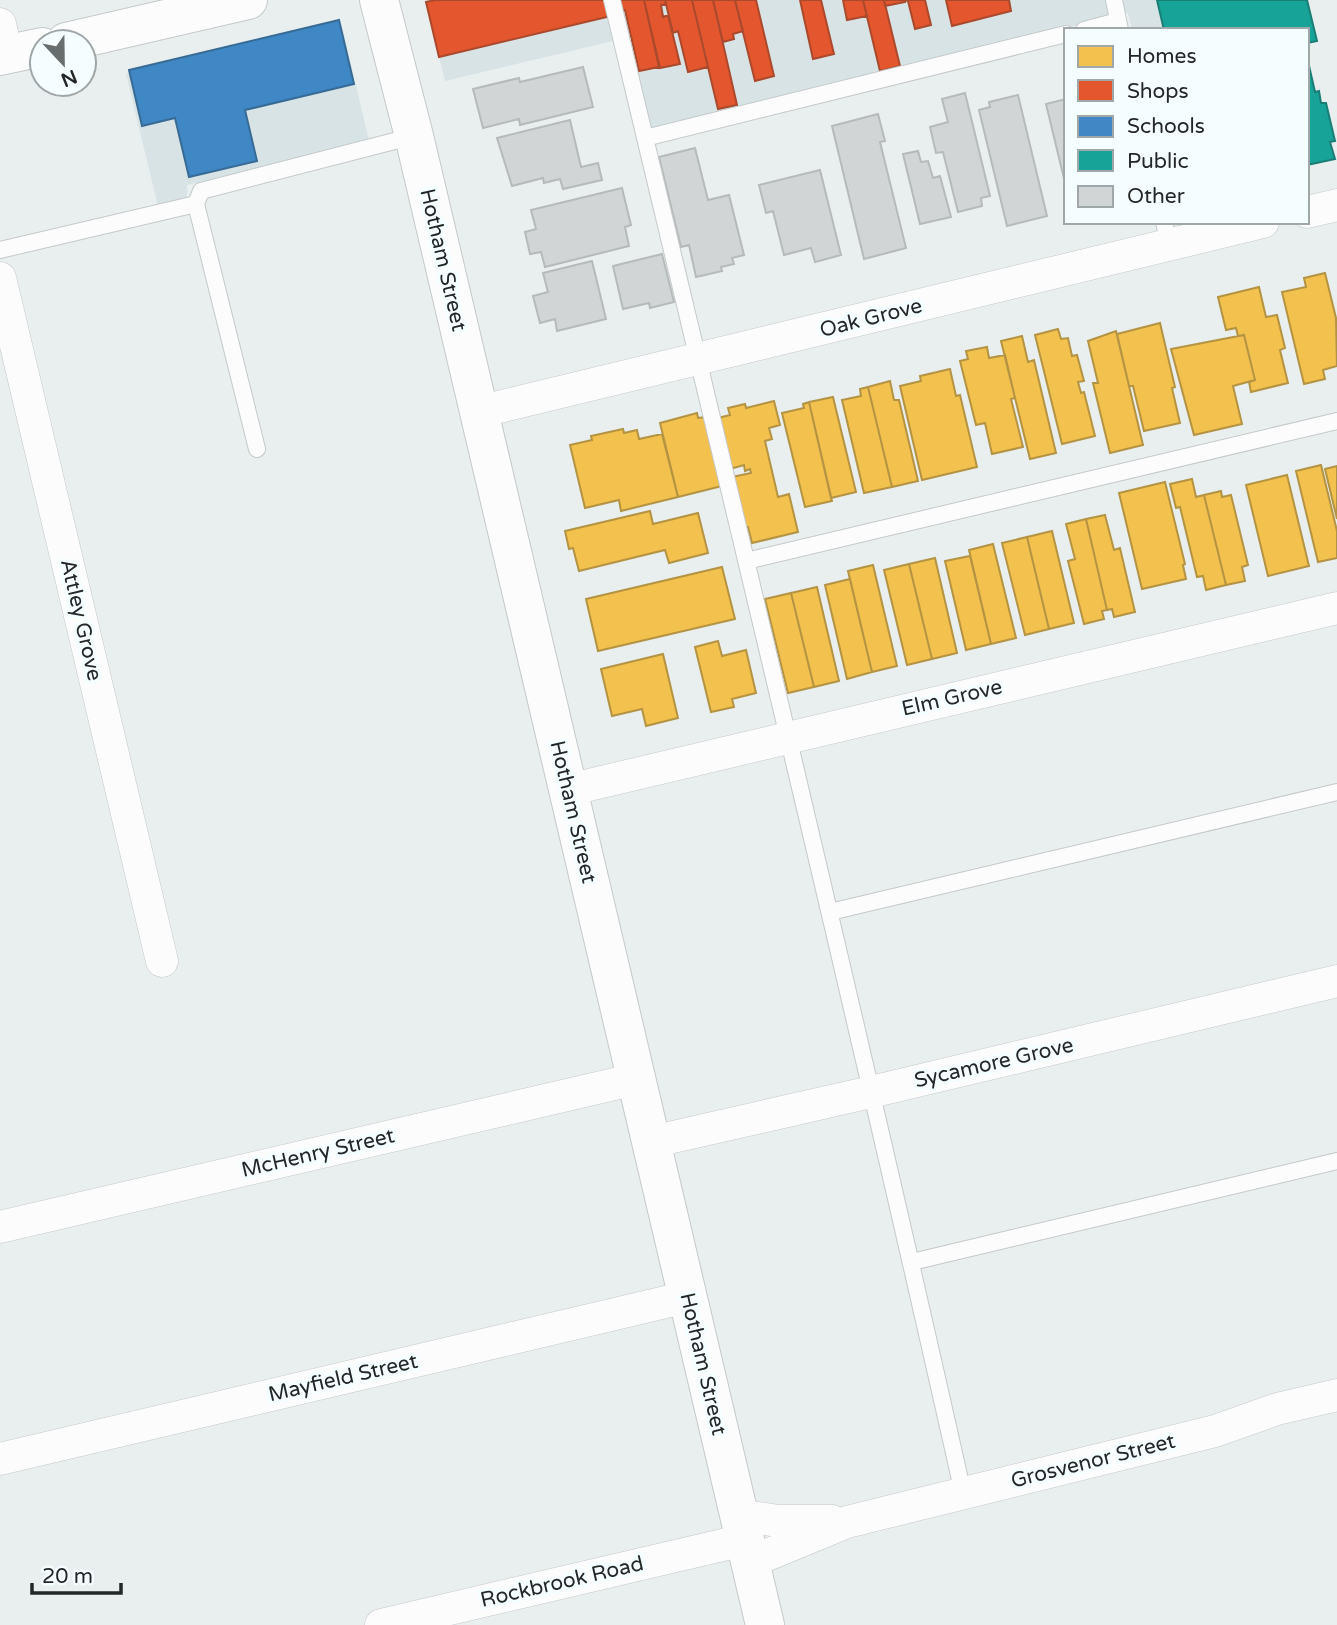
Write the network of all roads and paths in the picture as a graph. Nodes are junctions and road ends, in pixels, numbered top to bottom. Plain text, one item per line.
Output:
1 (248, 0) edge
2 (379, 0) edge
3 (612, 0) edge
4 (1114, 0) edge
5 (1119, 26) edge
6 (1102, 28) edge
7 (1064, 34) edge
8 (98, 35) edge
9 (414, 136) junction
10 (645, 138) junction
11 (196, 204) junction
12 (1337, 205) edge
13 (1309, 212) edge
14 (1247, 224) edge
15 (1167, 234) edge
16 (0, 250) edge
17 (0, 278) edge
18 (700, 359) junction
19 (478, 412) junction
20 (1337, 421) edge
21 (257, 449) dead end
22 (747, 561) junction
23 (1337, 608) edge
24 (789, 737) junction
25 (568, 790) junction
26 (1337, 792) edge
27 (830, 912) junction
28 (162, 961) dead end
29 (1337, 981) edge
30 (636, 1079) junction
31 (871, 1093) junction
32 (650, 1142) junction
33 (1337, 1161) edge
34 (0, 1227) edge
35 (912, 1262) junction
36 (687, 1297) junction
37 (1337, 1395) edge
38 (0, 1459) edge
39 (963, 1493) junction
40 (847, 1522) junction
41 (744, 1539) junction
42 (381, 1625) edge
43 (765, 1625) edge

1 - 8 main road
2 - 9 main road, Hotham Street
3 - 10 lane
4 - 5 lane
5 - 6 lane
7 - 10 lane
9 - 11 lane
9 - 19 main road, Hotham Street
10 - 18 lane
11 - 16 lane
11 - 21 lane
12 - 13 street
14 - 15 street, Oak Grove
15 - 18 street, Oak Grove
17 - 28 street, Attley Grove
18 - 19 street, Oak Grove
18 - 22 lane
19 - 25 main road, Hotham Street
20 - 22 lane
22 - 24 lane
23 - 24 street, Elm Grove
24 - 25 street, Elm Grove
24 - 27 lane
25 - 30 main road, Hotham Street
26 - 27 lane
27 - 31 lane
29 - 31 street, Sycamore Grove
30 - 32 main road, Hotham Street
30 - 34 street, McHenry Street
31 - 32 street, Sycamore Grove
31 - 35 lane
32 - 36 main road, Hotham Street
33 - 35 lane
35 - 39 lane
36 - 38 street, Mayfield Street
36 - 41 main road, Hotham Street
37 - 39 street, Grosvenor Street
39 - 40 street, Grosvenor Street
40 - 41 street, Grosvenor Street
40 - 41 street, Grosvenor Street
41 - 42 street, Rockbrook Road
41 - 43 main road, Hotham Street

